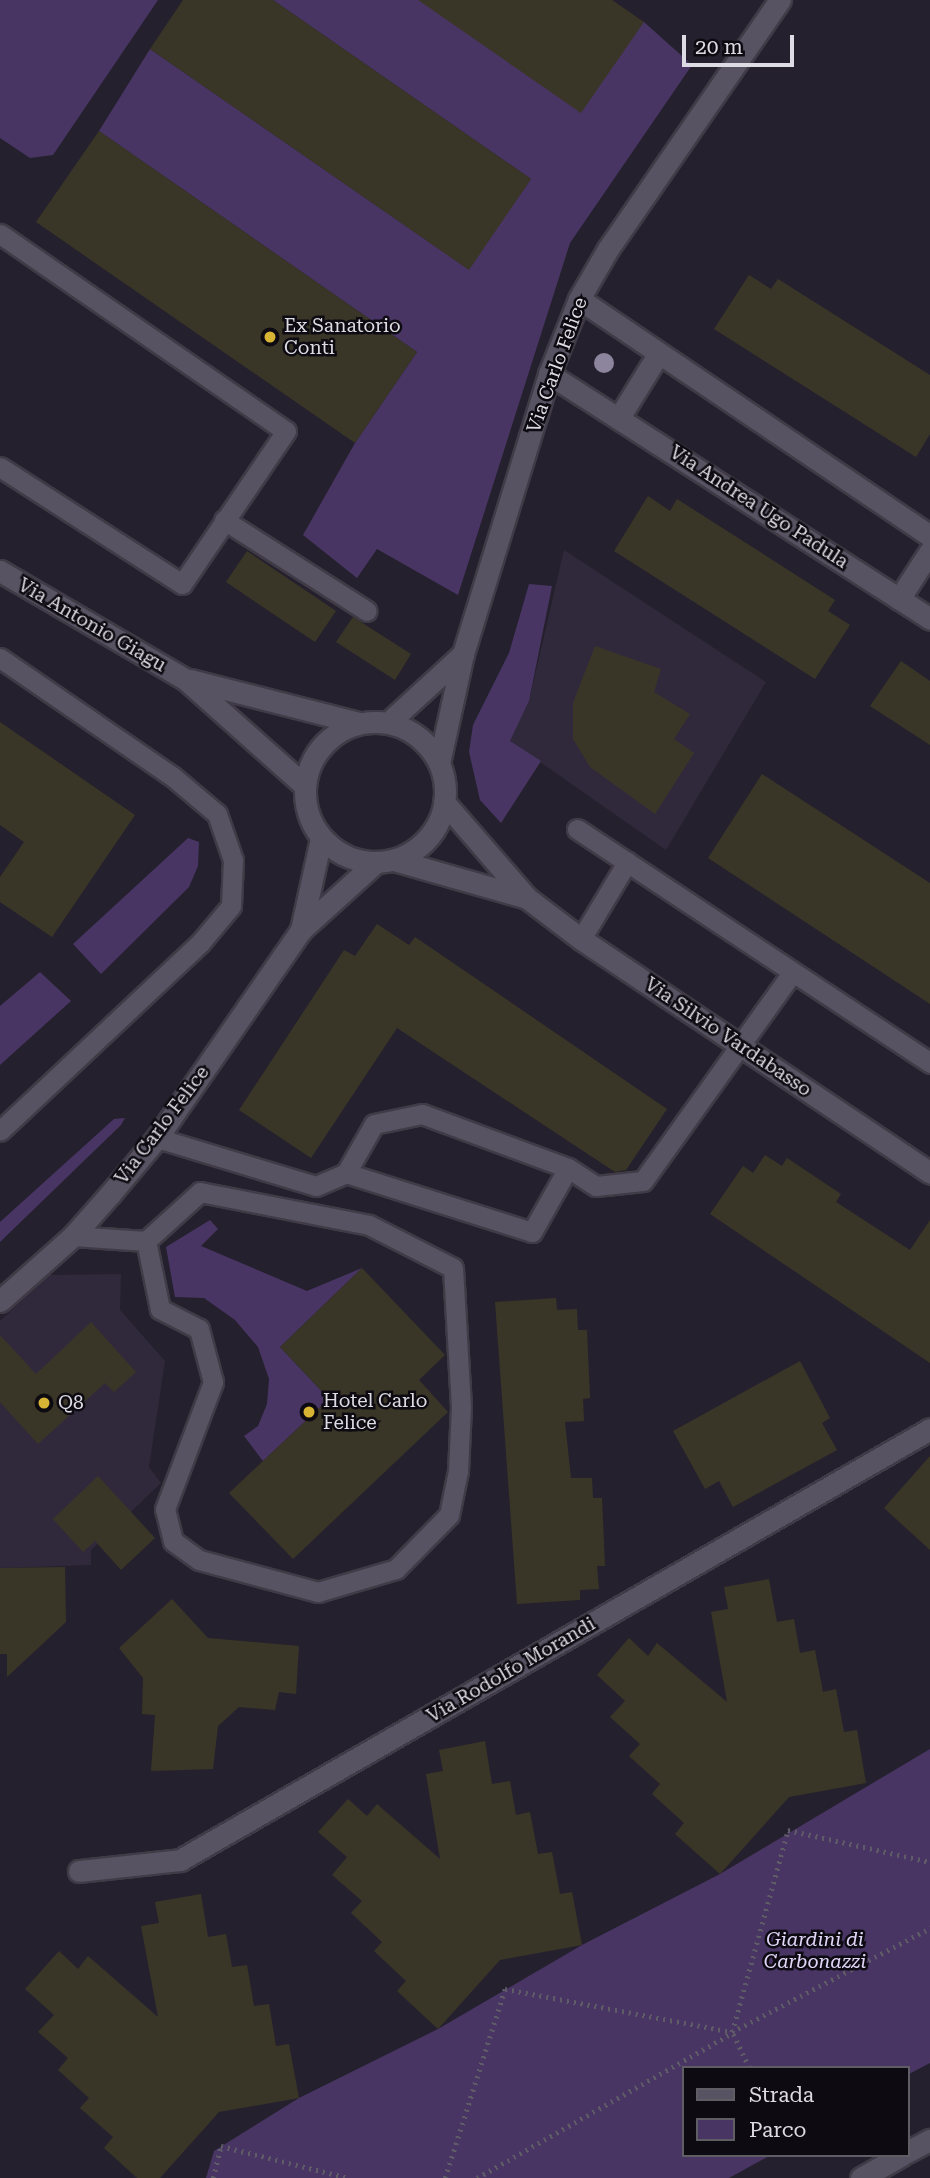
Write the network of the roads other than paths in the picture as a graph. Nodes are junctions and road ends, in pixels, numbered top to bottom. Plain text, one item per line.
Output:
1 (780, 0) edge
2 (0, 234) edge
3 (579, 299) junction
4 (657, 356) junction
5 (550, 374) junction
6 (620, 415) junction
7 (0, 467) edge
8 (224, 520) junction
9 (930, 536) edge
10 (930, 551) edge
11 (0, 571) edge
12 (899, 599) junction
13 (367, 611) dead end
14 (930, 619) edge
15 (463, 654) junction
16 (0, 658) edge
17 (185, 679) junction
18 (359, 723) junction
19 (388, 723) junction
20 (439, 763) junction
21 (305, 786) junction
22 (444, 803) junction
23 (577, 829) dead end
24 (321, 838) junction
25 (385, 861) junction
26 (627, 862) junction
27 (527, 898) junction
28 (301, 930) junction
29 (582, 939) junction
30 (792, 972) junction
31 (739, 1045) junction
32 (930, 1063) edge
33 (0, 1131) edge
34 (157, 1138) junction
35 (568, 1168) junction
36 (346, 1173) junction
37 (930, 1173) edge
38 (73, 1236) junction
39 (146, 1241) junction
40 (0, 1301) edge
41 (930, 1429) edge
42 (79, 1871) dead end
43 (930, 2140) edge
44 (909, 2151) edge
45 (898, 2157) edge
46 (861, 2178) edge

1 - 3 main road, Via Carlo Felice
2 - 8 lane
3 - 4 main road
3 - 5 main road, Via Carlo Felice
4 - 6 main road
4 - 9 main road
5 - 6 main road, Via Andrea Ugo Padula
5 - 15 main road, Via Carlo Felice
6 - 12 main road, Via Andrea Ugo Padula
7 - 8 lane
8 - 13 lane
10 - 12 main road
11 - 17 main road, Via Antonio Giagu
12 - 14 main road, Via Andrea Ugo Padula
15 - 19 main road
15 - 20 main road, Via Carlo Felice
16 - 33 lane
17 - 18 main road, Via Antonio Giagu
17 - 21 main road, Via Antonio Giagu
18 - 19 main road
18 - 21 main road
19 - 20 main road
20 - 22 main road
21 - 24 main road
22 - 25 main road
22 - 27 main road, Via Silvio Vardabasso
23 - 26 lane
24 - 25 main road
24 - 28 main road, Via Carlo Felice
25 - 27 main road, Via Silvio Vardabasso
25 - 28 main road, Via Carlo Felice
26 - 29 lane
26 - 30 lane
27 - 29 main road, Via Silvio Vardabasso
28 - 34 main road, Via Carlo Felice
29 - 31 main road, Via Silvio Vardabasso
30 - 31 lane
30 - 32 lane
31 - 35 lane
31 - 37 main road, Via Silvio Vardabasso
34 - 36 lane
34 - 38 main road, Via Carlo Felice
35 - 36 lane
35 - 36 lane
38 - 39 lane
38 - 40 main road, Via Carlo Felice
39 - 39 lane
41 - 42 main road, Via Rodolfo Morandi
43 - 44 main road
45 - 46 main road

